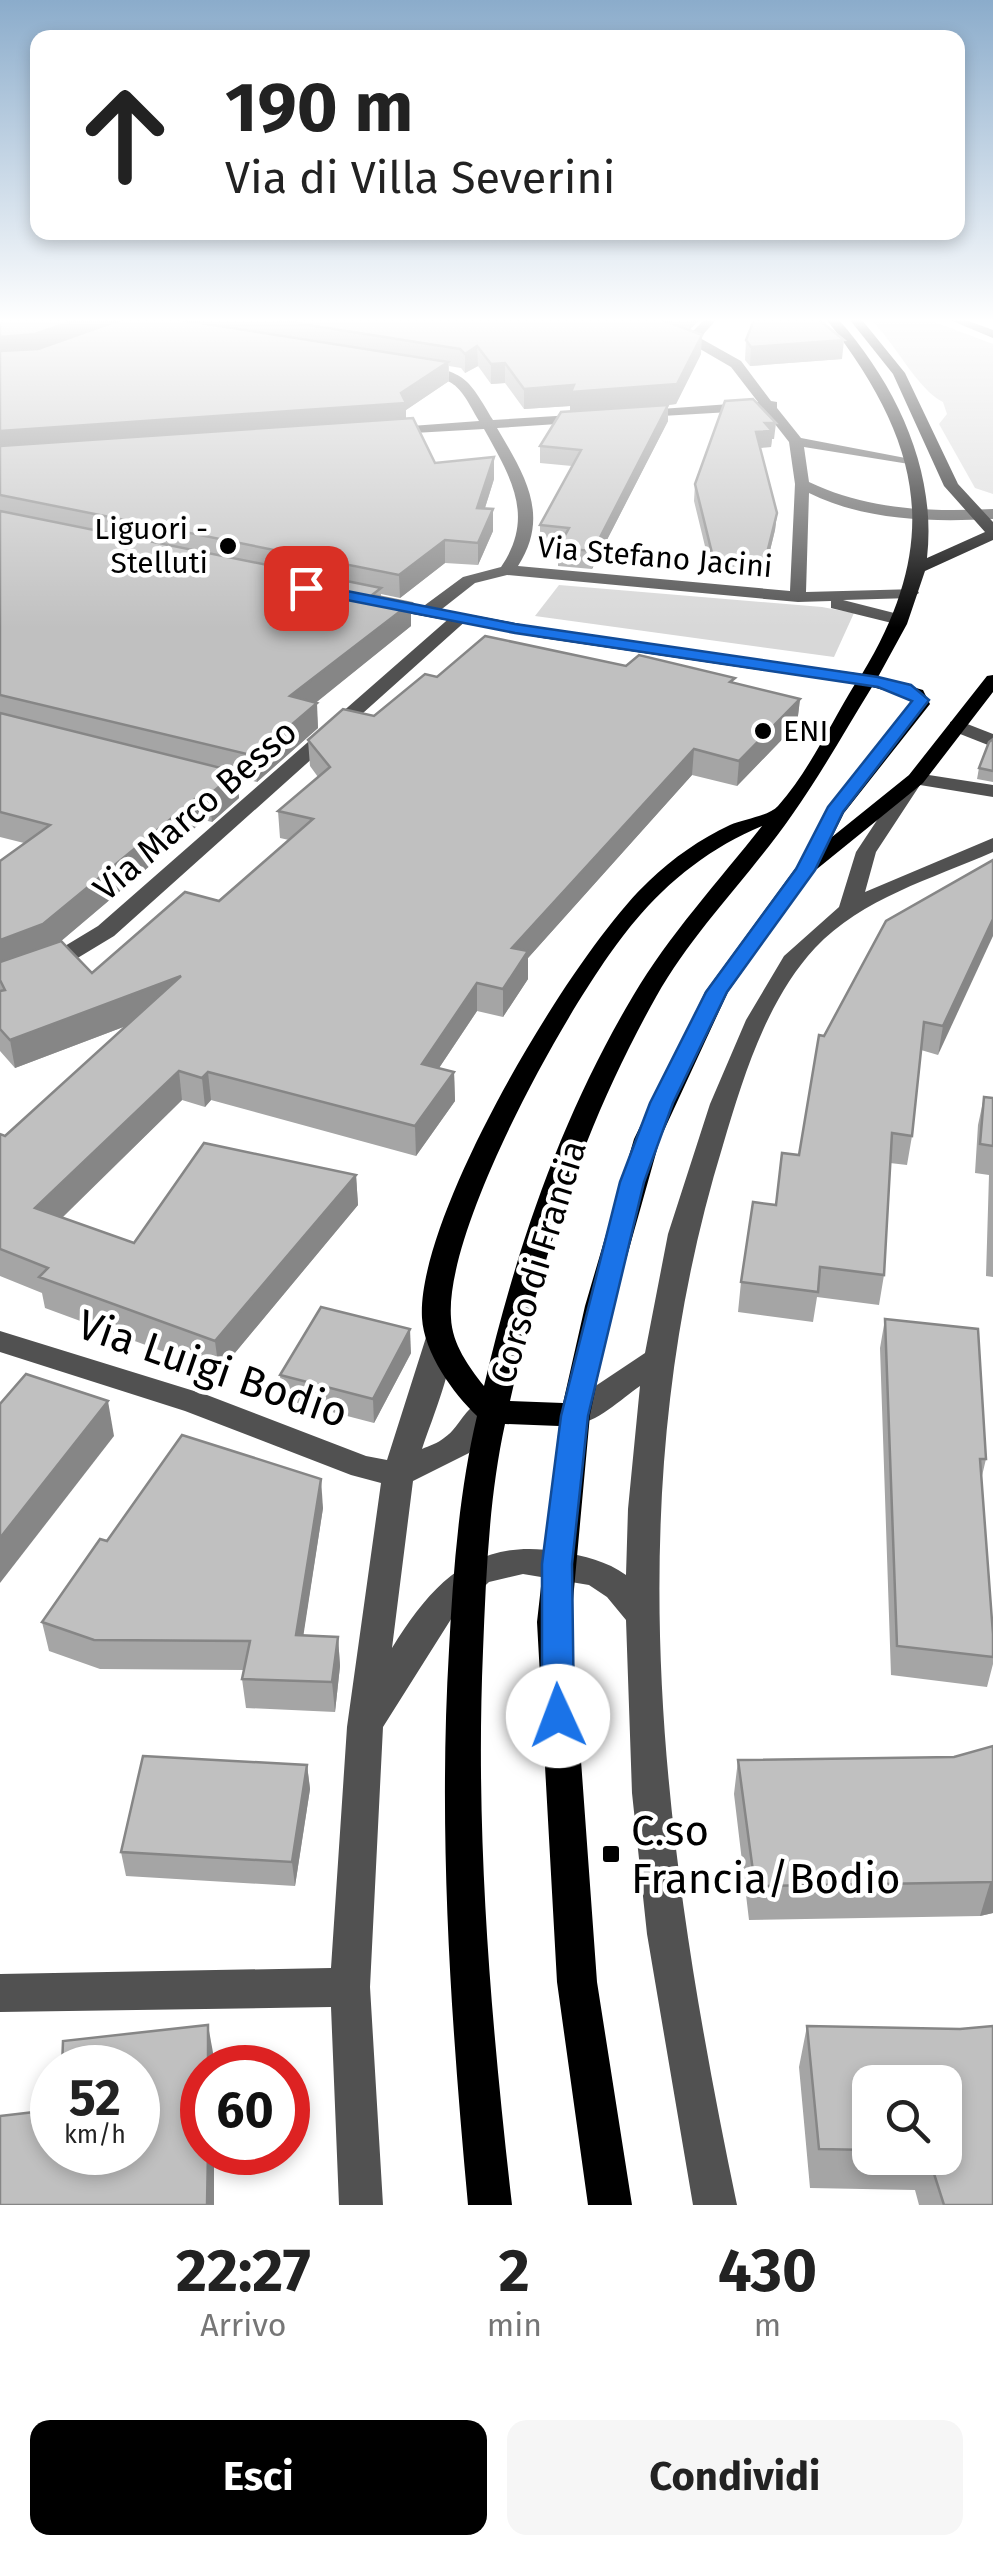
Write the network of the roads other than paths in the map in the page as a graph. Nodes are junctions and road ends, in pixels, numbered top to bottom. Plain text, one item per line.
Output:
1 (519, 423) edge
2 (784, 423) edge
3 (895, 423) edge
4 (923, 423) edge
5 (490, 425) junction
6 (372, 433) edge
7 (796, 442) junction
8 (909, 460) junction
9 (802, 484) junction
10 (951, 486) junction
11 (993, 500) edge
12 (920, 513) junction
13 (985, 514) edge
14 (993, 533) edge
15 (918, 568) junction
16 (507, 570) junction
17 (910, 593) junction
18 (798, 596) junction
19 (364, 600) edge
20 (427, 612) junction
21 (459, 619) junction
22 (900, 620) junction
23 (867, 680) junction
24 (993, 680) edge
25 (957, 726) junction
26 (993, 740) edge
27 (913, 782) junction
28 (993, 791) edge
29 (782, 814) junction
30 (993, 844) edge
31 (805, 870) junction
32 (849, 910) junction
33 (0, 982) edge
34 (439, 1334) junction
35 (0, 1341) edge
36 (656, 1360) junction
37 (492, 1412) junction
38 (575, 1416) junction
39 (398, 1474) junction
40 (557, 1564) junction
41 (468, 1578) junction
42 (640, 1615) junction
43 (365, 1726) junction
44 (350, 1988) junction
45 (0, 1994) edge
46 (361, 2205) edge
47 (490, 2205) edge
48 (610, 2205) edge
49 (715, 2205) edge

1 - 5 street
2 - 7 street, Via Stefano Jacini
3 - 8 main road, Corso di Francia
4 - 10 main road
5 - 6 street
5 - 16 street
7 - 8 street
7 - 9 street, Via Stefano Jacini
8 - 12 main road, Corso di Francia
9 - 12 street
9 - 18 street, Via Stefano Jacini
10 - 11 street
10 - 13 main road
12 - 13 street
12 - 15 main road, Corso di Francia
13 - 14 main road
14 - 15 main road
15 - 17 main road, Corso di Francia
16 - 18 street, Via Stefano Jacini
16 - 20 street
17 - 18 street, Via Stefano Jacini
17 - 22 main road, Corso di Francia
18 - 22 street, Via Stefano Jacini
19 - 20 main road
20 - 21 main road
21 - 23 main road
21 - 33 street, Via Marco Besso
22 - 23 main road, Corso di Francia
23 - 29 main road, Corso di Francia
23 - 31 main road
24 - 25 main road
25 - 26 street
25 - 27 main road
27 - 28 street
27 - 31 main road
27 - 32 street
29 - 34 main road, Corso di Francia
29 - 37 main road, Corso di Francia
30 - 32 street
31 - 38 main road, Corso di Francia
32 - 36 street
34 - 37 main road, Corso di Francia
34 - 39 street, Corso di Francia
35 - 39 street, Via Luigi Bodio
36 - 38 street
36 - 42 street
37 - 38 main road, Corso di Francia
37 - 39 street, Corso di Francia
37 - 41 main road, Corso di Francia
38 - 40 main road, Corso di Francia
39 - 43 street, Corso di Francia
40 - 41 street
40 - 42 street
40 - 48 main road, Corso di Francia
41 - 43 street, Corso di Francia
41 - 47 main road, Corso di Francia
42 - 49 street
43 - 44 street, Corso di Francia
44 - 45 street
44 - 46 street, Corso di Francia

